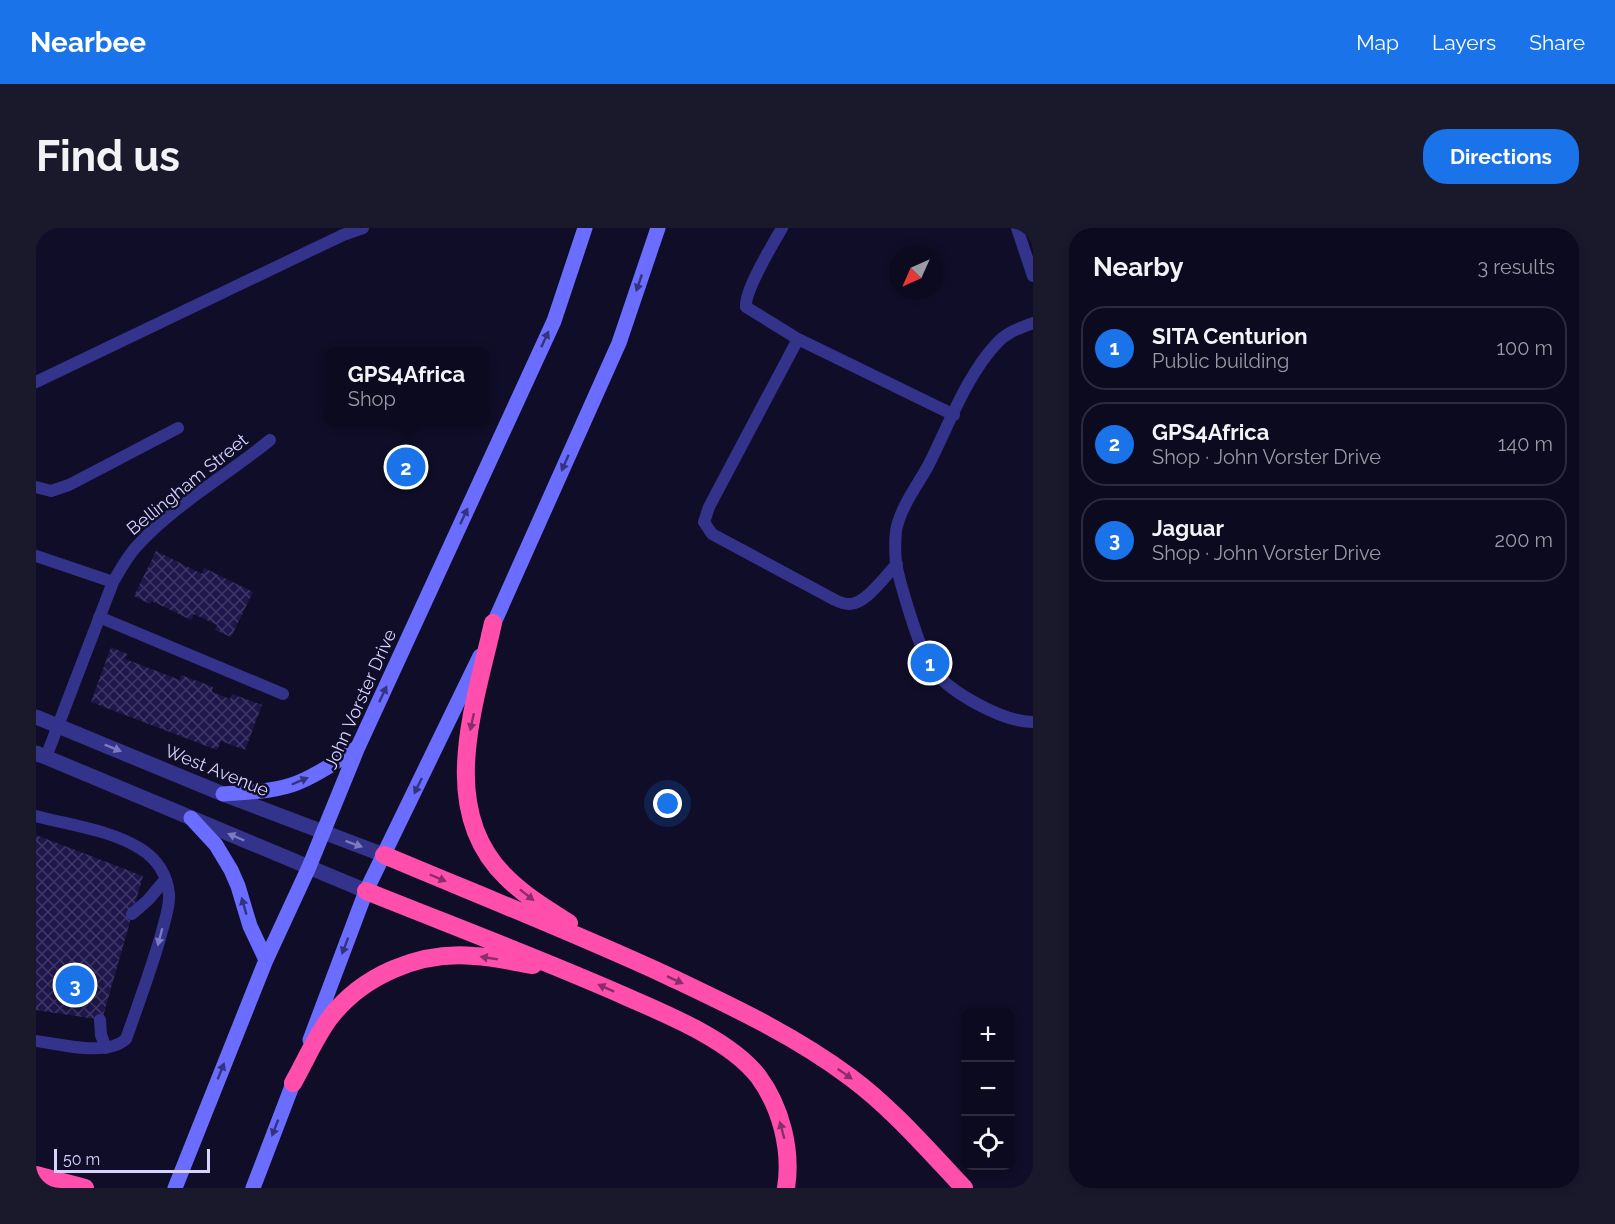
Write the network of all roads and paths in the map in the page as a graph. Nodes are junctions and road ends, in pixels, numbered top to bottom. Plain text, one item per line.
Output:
1 (363, 228) edge
2 (585, 228) edge
3 (658, 228) edge
4 (782, 228) edge
5 (1017, 228) edge
6 (1033, 276) edge
7 (1033, 323) edge
8 (798, 339) junction
9 (36, 382) edge
10 (954, 415) junction
11 (178, 429) dead end
12 (270, 440) dead end
13 (36, 487) edge
14 (36, 556) edge
15 (897, 564) junction
16 (113, 582) junction
17 (99, 617) junction
18 (493, 623) junction
19 (283, 694) dead end
20 (36, 717) edge
21 (1033, 722) edge
22 (58, 726) junction
23 (358, 747) junction
24 (39, 755) edge
25 (223, 794) junction
26 (36, 816) edge
27 (191, 818) junction
28 (323, 833) junction
29 (384, 855) junction
30 (309, 867) junction
31 (165, 880) junction
32 (366, 891) junction
33 (132, 914) dead end
34 (622, 955) junction
35 (266, 960) junction
36 (567, 970) junction
37 (100, 1020) dead end
38 (36, 1041) edge
39 (106, 1048) junction
40 (293, 1083) junction
41 (36, 1175) edge
42 (85, 1188) edge
43 (175, 1188) edge
44 (253, 1188) edge
45 (786, 1188) edge
46 (964, 1188) edge

1 - 9 lane
23 -> 2 main road, John Vorster Drive
3 -> 18 main road
4 - 8 lane
5 - 6 lane
7 - 10 lane
8 - 10 lane
8 - 15 lane
10 - 15 lane
11 - 13 lane
12 - 16 lane, Bellingham Street
14 - 16 lane
15 - 21 lane
16 - 17 lane, Bellingham Street
17 - 19 lane
17 - 22 lane, Bellingham Street
18 -> 29 main road
18 -> 34 highway
20 - 22 street, West Avenue
22 - 24 lane, Bellingham Street
22 -> 25 street, West Avenue
25 -> 23 main road
23 - 28 main road, John Vorster Drive
24 - 27 street
25 - 28 street, West Avenue
26 - 31 lane
30 -> 27 street
35 -> 27 main road
28 -> 29 street, West Avenue
28 - 30 main road, John Vorster Drive
29 - 32 main road
29 -> 34 highway
30 - 32 street
30 - 35 main road, John Vorster Drive
31 - 33 lane
31 -> 39 lane
32 - 36 highway
32 -> 40 main road
34 -> 46 highway
43 -> 35 main road, John Vorster Drive
36 -> 40 highway
45 -> 36 highway
37 - 39 lane
38 - 39 lane
40 -> 44 main road
41 - 42 highway

